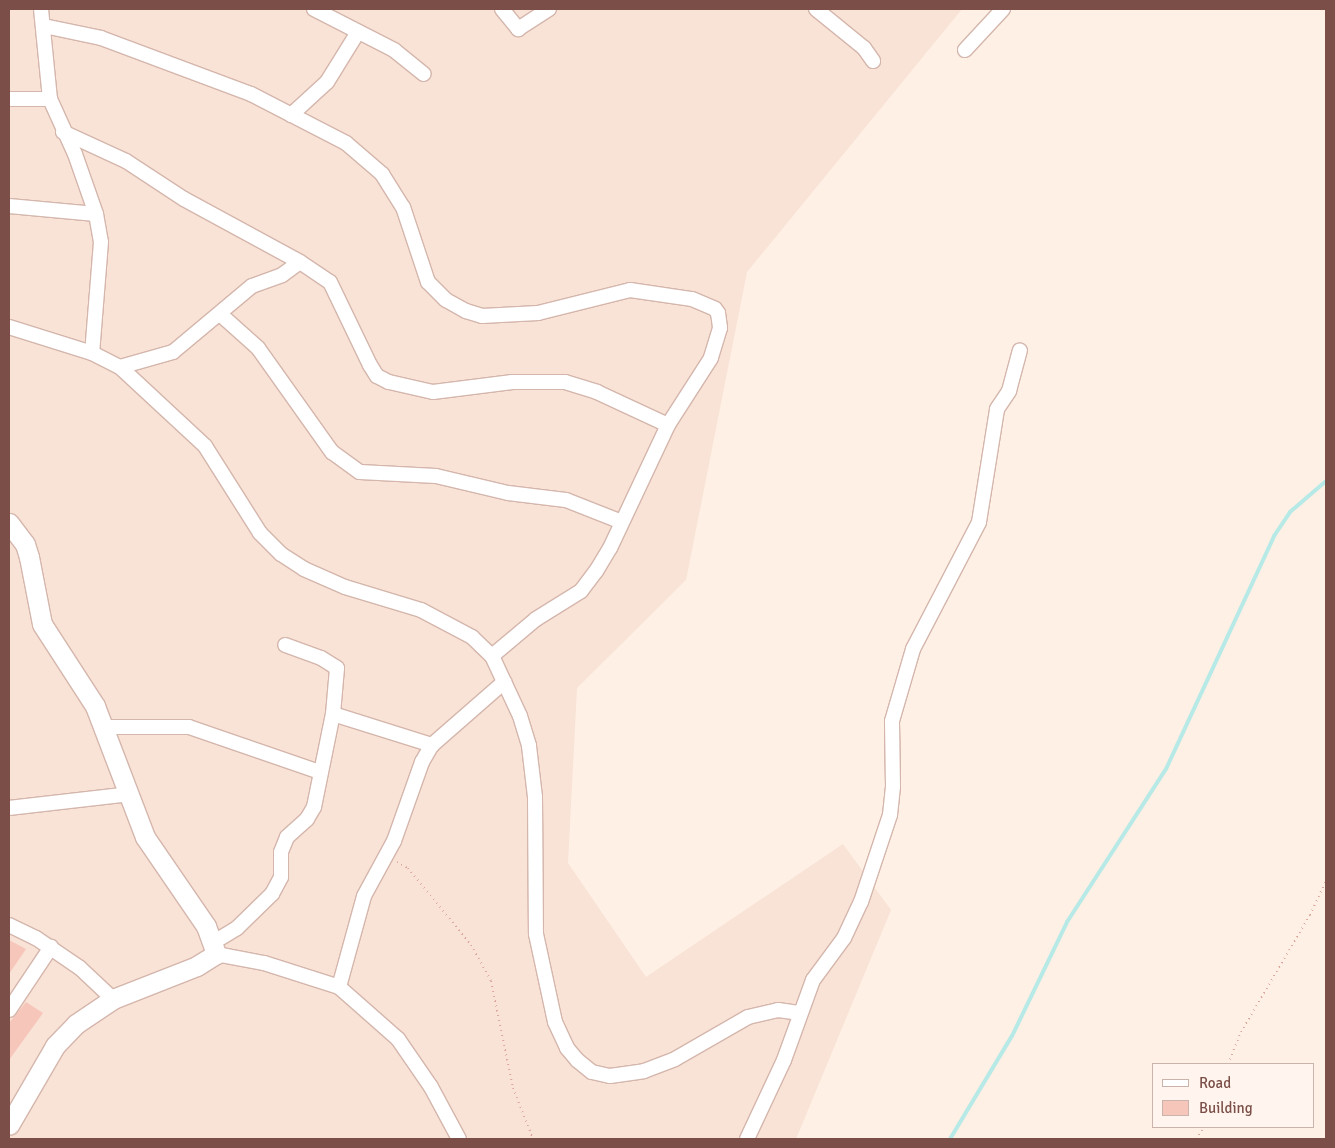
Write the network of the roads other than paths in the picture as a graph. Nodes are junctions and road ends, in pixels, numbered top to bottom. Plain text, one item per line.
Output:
1 (41, 9) edge
2 (314, 9) edge
3 (502, 9) edge
4 (549, 9) edge
5 (816, 9) edge
6 (1003, 9) edge
7 (44, 26) junction
8 (358, 32) junction
9 (965, 50) dead end
10 (873, 60) dead end
11 (424, 74) dead end
12 (9, 99) edge
13 (50, 99) junction
14 (291, 115) junction
15 (63, 132) junction
16 (9, 206) edge
17 (96, 214) junction
18 (300, 262) junction
19 (220, 314) junction
20 (9, 327) edge
21 (1020, 350) dead end
22 (92, 353) junction
23 (120, 367) junction
24 (668, 425) junction
25 (622, 522) junction
26 (9, 523) edge
27 (285, 645) dead end
28 (492, 656) junction
29 (504, 682) junction
30 (332, 714) junction
31 (103, 727) junction
32 (432, 745) junction
33 (320, 772) junction
34 (130, 794) junction
35 (9, 808) edge
36 (9, 925) edge
37 (50, 947) junction
38 (215, 948) junction
39 (339, 987) junction
40 (113, 999) junction
41 (9, 1010) edge
42 (799, 1013) junction
43 (9, 1124) edge
44 (459, 1139) edge
45 (747, 1139) edge

1 - 7 street
2 - 8 street
3 - 4 street
5 - 10 street
6 - 9 street
7 - 13 street
7 - 14 street
8 - 11 street
8 - 14 street
12 - 13 street
13 - 15 street
14 - 24 street
15 - 17 street
15 - 18 street
16 - 17 street
17 - 22 street
18 - 19 street
18 - 24 street
19 - 23 street
19 - 25 street
20 - 22 street
21 - 42 street
22 - 23 street
23 - 28 street
24 - 25 street
25 - 28 street
26 - 31 main road
27 - 30 street
28 - 29 street
29 - 32 street
29 - 42 street
30 - 32 street
30 - 33 street
31 - 33 street
31 - 34 main road
32 - 39 street
33 - 38 street
34 - 35 street
34 - 38 main road
36 - 37 street
37 - 40 street
37 - 41 street
38 - 39 street
38 - 40 main road
39 - 44 street
40 - 43 main road
42 - 45 street

